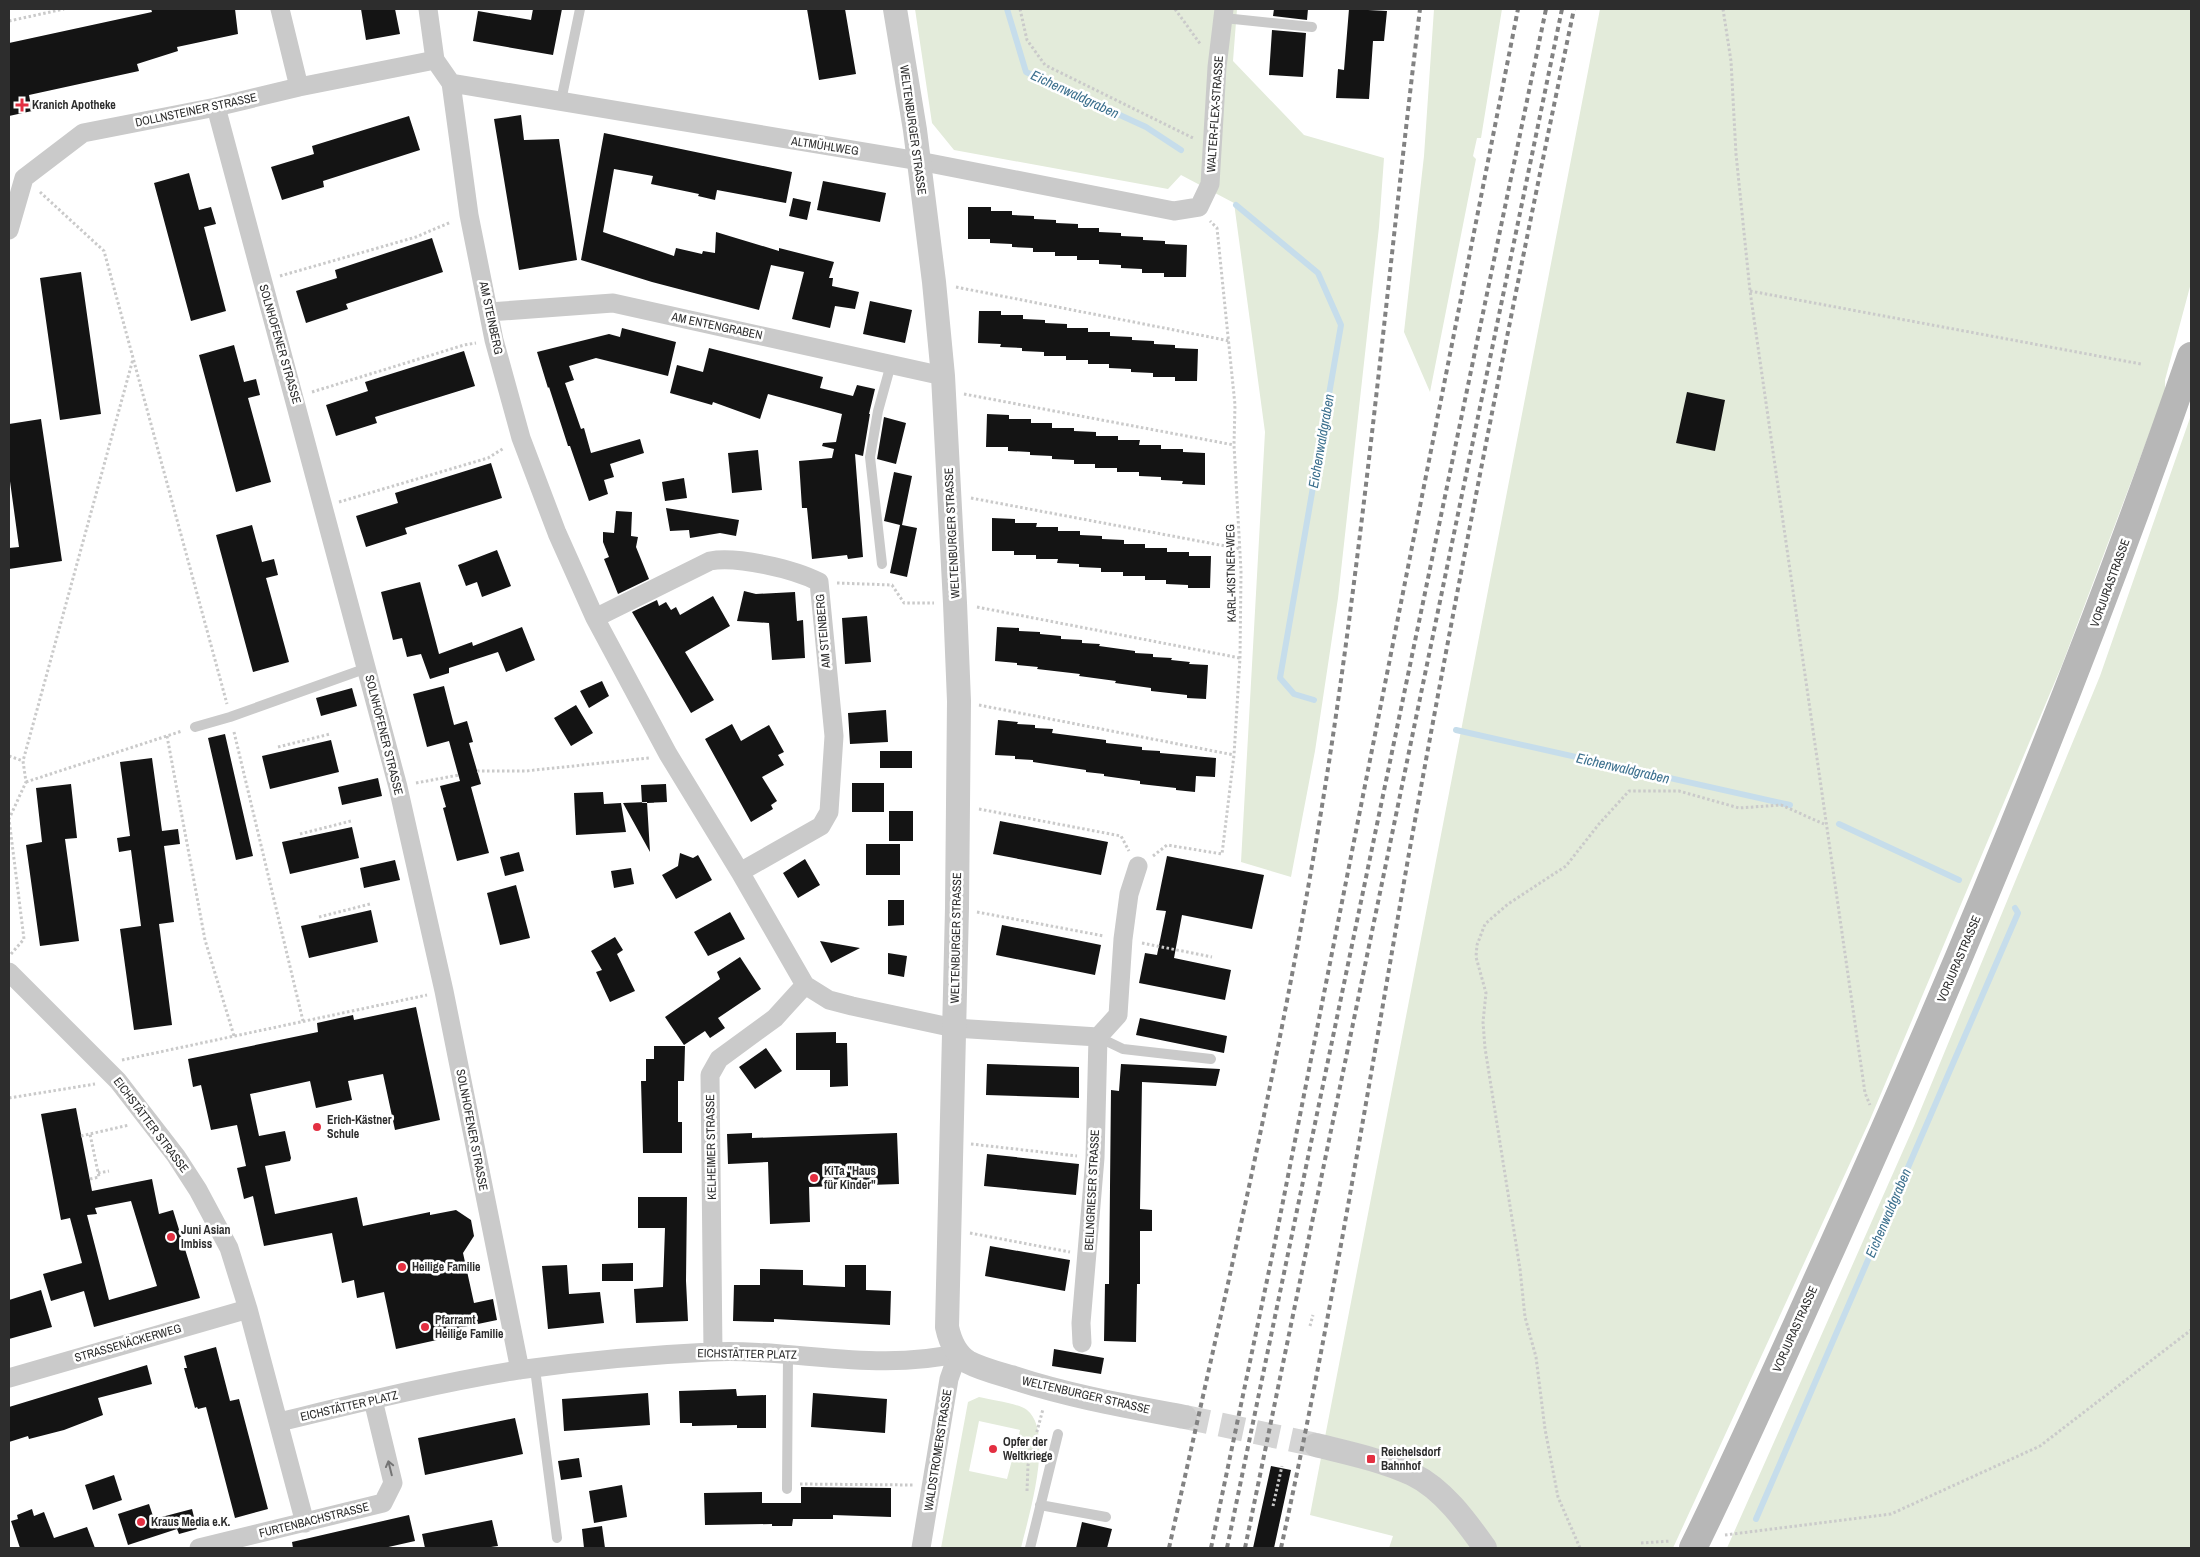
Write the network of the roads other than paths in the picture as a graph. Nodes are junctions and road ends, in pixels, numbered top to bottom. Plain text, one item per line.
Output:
1 (280, 9) edge
2 (428, 9) edge
3 (580, 9) edge
4 (894, 9) edge
5 (1224, 13) edge
6 (1312, 27) dead end
7 (435, 60) junction
8 (451, 83) junction
9 (299, 87) junction
10 (561, 101) junction
11 (216, 107) junction
12 (919, 161) junction
13 (1198, 207) joint
14 (9, 230) edge
15 (489, 312) junction
16 (2191, 356) edge
17 (891, 364) junction
18 (943, 376) junction
19 (882, 564) dead end
20 (595, 618) junction
21 (367, 668) junction
22 (195, 727) road end
23 (1138, 866) road end
24 (740, 872) junction
25 (9, 972) edge
26 (805, 985) junction
27 (954, 1028) junction
28 (1098, 1037) junction
29 (1211, 1059) dead end
30 (248, 1309) junction
31 (1082, 1343) dead end
32 (713, 1352) junction
33 (958, 1353) junction
34 (788, 1354) junction
35 (527, 1369) junction
36 (9, 1378) edge
37 (373, 1400) junction
38 (1185, 1417) tunnel mouth
39 (278, 1422) junction
40 (1058, 1434) dead end
41 (1316, 1445) tunnel mouth
42 (787, 1487) road end
43 (1040, 1505) junction
44 (1106, 1517) dead end
45 (305, 1523) junction
46 (557, 1538) dead end
47 (199, 1548) edge
48 (921, 1548) edge
49 (1030, 1548) edge
50 (1485, 1548) edge
51 (1694, 1548) edge

1 - 9 street
2 - 7 street, AM STEINBERG
3 - 10 lane
4 - 12 street, WELTENBURGER STRASSE
5 - 6 lane, WALTER-FLEX-STRASSE
5 - 13 street, WALTER-FLEX-STRASSE
7 - 8 street, AM STEINBERG
7 - 9 street, DOLLNSTEINER STRASSE
8 - 10 street, ALTMÜHLWEG
8 - 15 street, AM STEINBERG
9 - 11 street, DOLLNSTEINER STRASSE
10 - 12 street, ALTMÜHLWEG
11 - 14 street, DOLLNSTEINER STRASSE
11 - 21 street, SOLNHOFENER STRASSE
12 - 13 street, ALTMÜHLWEG
12 - 18 street, WELTENBURGER STRASSE
15 - 17 street, AM ENTENGRABEN
15 - 20 street, AM STEINBERG
16 - 51 main road, VORJURASTRASSE
17 - 18 street, AM ENTENGRABEN
17 - 19 lane
18 - 27 street, WELTENBURGER STRASSE
20 - 24 street, AM STEINBERG
20 - 24 street, AM STEINBERG
21 - 22 lane
21 - 35 street, SOLNHOFENER STRASSE
23 - 28 street
24 - 26 street, AM STEINBERG
25 - 30 street, EICHSTÄTTER STRASSE
26 - 27 street, AM STEINBERG
26 - 32 street, KELHEIMER STRASSE
27 - 28 street
27 - 33 street, WELTENBURGER STRASSE
28 - 29 lane
28 - 31 street, BEILNGRIESER STRASSE
30 - 36 street, STRASSENÄCKERWEG
30 - 39 street
32 - 34 street, EICHSTÄTTER PLATZ
32 - 35 street, EICHSTÄTTER PLATZ
33 - 34 street, EICHSTÄTTER PLATZ
33 - 38 street, WELTENBURGER STRASSE
33 - 48 street, WALDSTROMERSTRASSE
34 - 42 lane
35 - 37 street, EICHSTÄTTER PLATZ
35 - 46 lane
37 - 39 street, EICHSTÄTTER PLATZ
45 -> 37 street, FURTENBACHSTRASSE
39 - 45 street
40 - 43 lane
41 - 50 street
43 - 44 lane
43 - 49 lane
45 - 47 street, FURTENBACHSTRASSE

